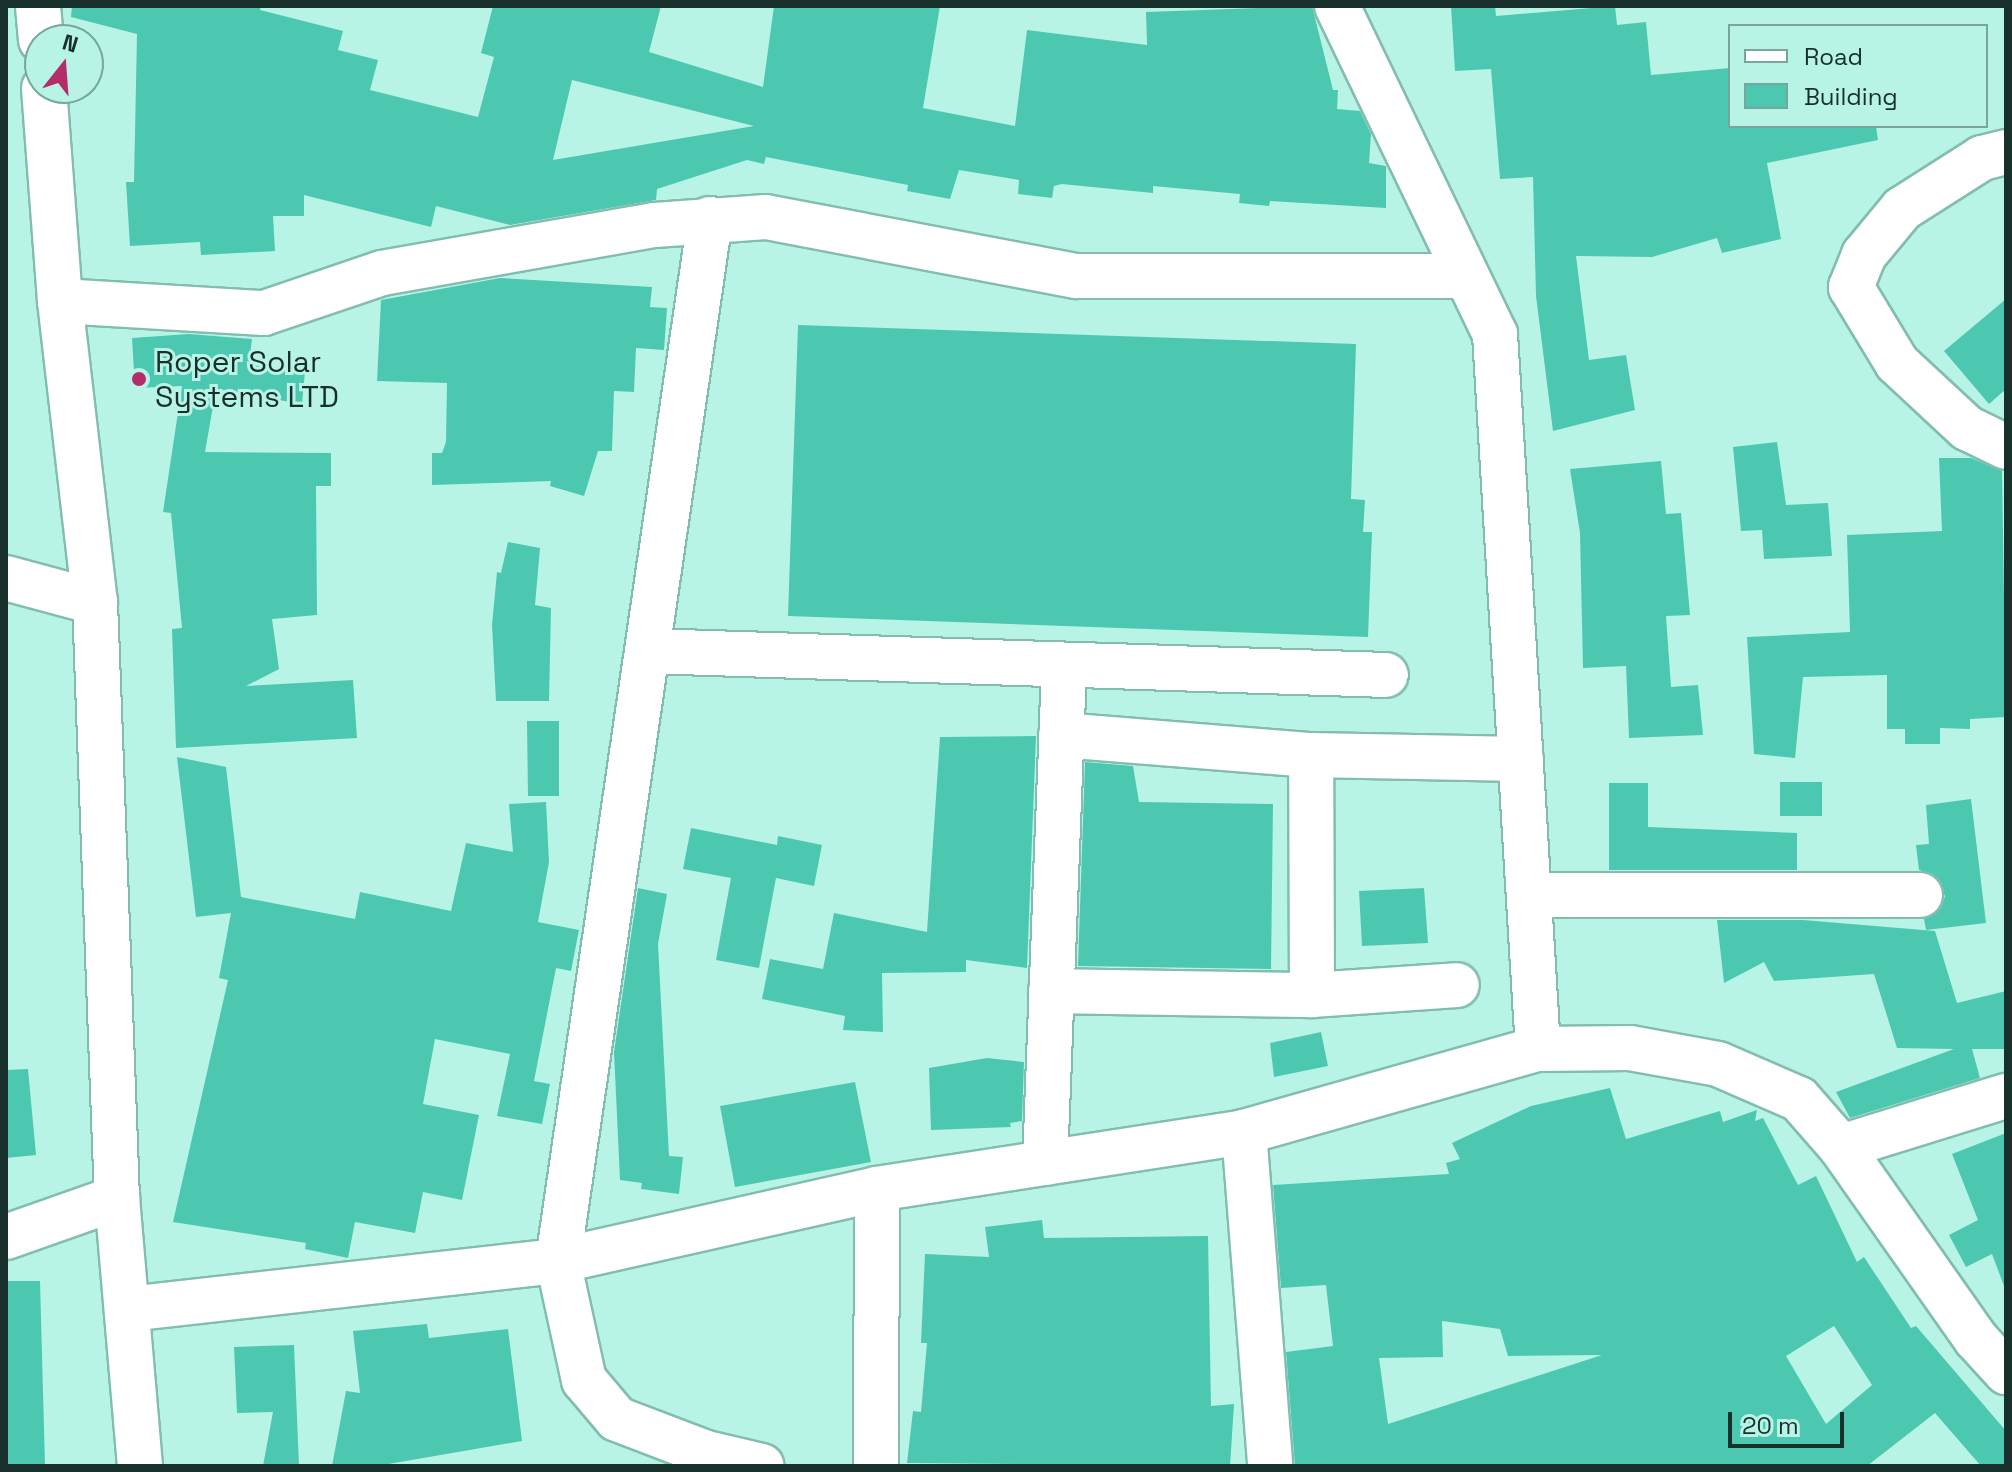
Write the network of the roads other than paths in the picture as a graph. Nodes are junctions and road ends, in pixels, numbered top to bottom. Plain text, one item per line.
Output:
1 (1337, 6) edge
2 (45, 104) edge
3 (2006, 152) edge
4 (710, 219) junction
5 (1465, 276) junction
6 (60, 301) junction
7 (2006, 447) edge
8 (6, 578) edge
9 (95, 602) junction
10 (648, 651) junction
11 (1064, 665) junction
12 (1386, 675) dead end
13 (1061, 735) junction
14 (1311, 755) junction
15 (1521, 759) junction
16 (1529, 895) junction
17 (1920, 895) dead end
18 (1457, 985) dead end
19 (1051, 991) junction
20 (1312, 995) junction
21 (1538, 1049) junction
22 (2006, 1096) edge
23 (1244, 1132) junction
24 (1841, 1147) junction
25 (1045, 1163) junction
26 (877, 1189) junction
27 (117, 1198) junction
28 (6, 1237) edge
29 (558, 1261) junction
30 (129, 1309) junction
31 (2006, 1372) edge
32 (140, 1466) edge
33 (762, 1466) edge
34 (876, 1466) edge
35 (1270, 1466) edge

1 - 5 street
2 - 6 street
3 - 7 street
4 - 5 street
4 - 6 street
4 - 10 street
5 - 15 street
6 - 9 street
8 - 9 street
9 - 27 street
10 - 11 street
10 - 29 street
11 - 12 street
11 - 13 street
13 - 14 street
13 - 19 street
14 - 15 street
14 - 20 street
15 - 16 street
16 - 17 street
16 - 21 street
18 - 20 street
19 - 20 street
19 - 25 street
21 - 23 street
21 - 24 street
22 - 24 street
23 - 25 street
23 - 35 street
24 - 31 street
25 - 26 street
26 - 29 street
26 - 34 street
27 - 28 street
27 - 30 street
29 - 30 street
29 - 33 street
30 - 32 street

